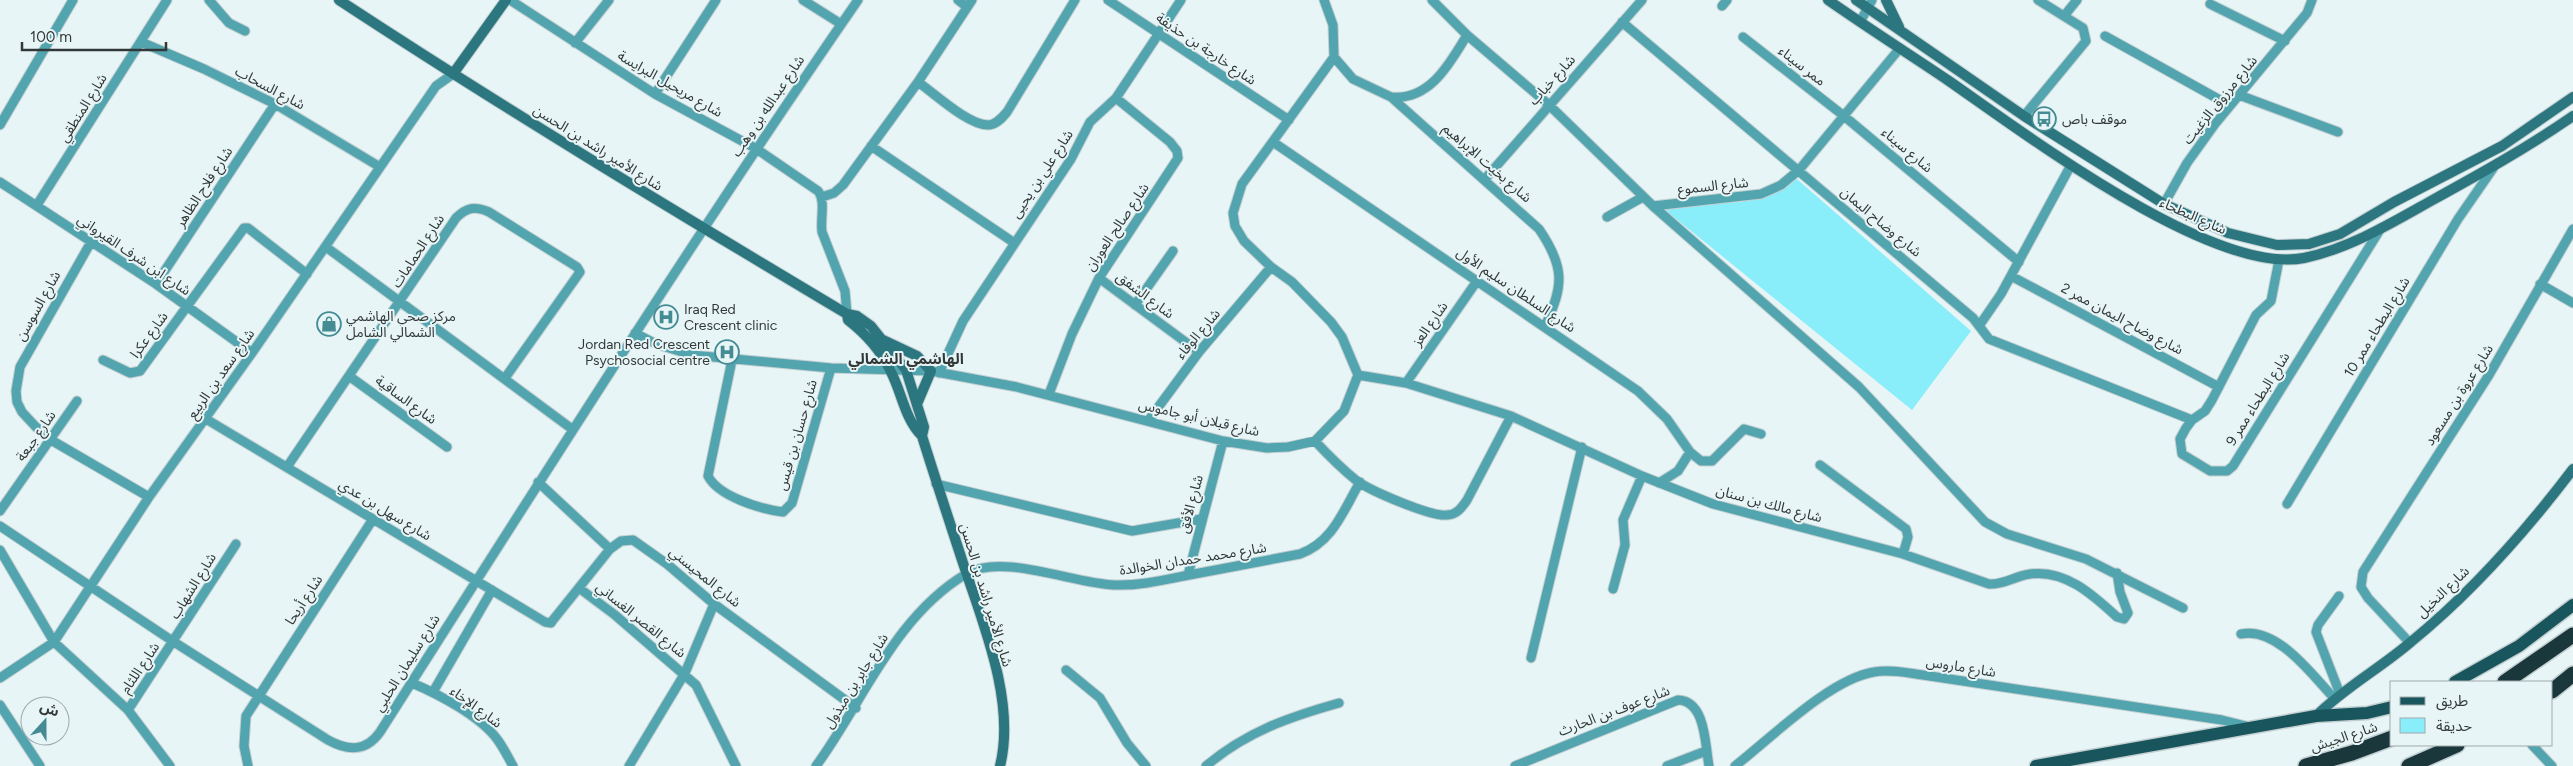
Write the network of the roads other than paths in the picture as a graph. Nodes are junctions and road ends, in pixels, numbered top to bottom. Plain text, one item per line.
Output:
1 (73, 0) edge
2 (168, 0) edge
3 (209, 0) edge
4 (339, 0) edge
5 (508, 0) edge
6 (609, 0) edge
7 (716, 0) edge
8 (803, 0) edge
9 (858, 0) edge
10 (958, 0) edge
11 (1075, 0) edge
12 (1108, 0) edge
13 (1181, 0) edge
14 (1324, 0) edge
15 (1432, 0) edge
16 (1642, 0) edge
17 (1828, 0) edge
18 (1886, 0) edge
19 (2038, 0) edge
20 (2077, 0) edge
21 (2312, 0) edge
22 (1863, 2) edge
23 (969, 3) edge
24 (2210, 4) dead end
25 (2064, 16) junction
26 (1855, 19) junction
27 (1622, 22) junction
28 (841, 24) junction
29 (245, 31) dead end
30 (1902, 32) junction
31 (1158, 34) junction
32 (1467, 35) junction
33 (2105, 36) dead end
34 (1743, 37) dead end
35 (2285, 41) junction
36 (141, 42) junction
37 (576, 43) junction
38 (1900, 48) junction
39 (1334, 57) junction
40 (453, 74) junction
41 (918, 82) junction
42 (655, 94) junction
43 (2239, 95) junction
44 (2573, 97) edge
45 (1116, 98) junction
46 (1391, 98) junction
47 (275, 104) junction
48 (1548, 104) junction
49 (2230, 105) junction
50 (1844, 116) junction
51 (2024, 116) junction
52 (2573, 116) edge
53 (1289, 120) junction
54 (0, 125) edge
55 (2338, 132) dead end
56 (1273, 142) junction
57 (871, 146) junction
58 (755, 148) junction
59 (2071, 165) junction
60 (2494, 166) junction
61 (380, 167) junction
62 (1798, 170) junction
63 (1484, 179) junction
64 (0, 182) edge
65 (820, 194) junction
66 (1643, 197) junction
67 (37, 206) junction
68 (1653, 206) junction
69 (2168, 206) junction
70 (1607, 217) dead end
71 (2165, 220) junction
72 (703, 228) junction
73 (2381, 228) junction
74 (2573, 229) edge
75 (91, 242) junction
76 (1013, 242) junction
77 (326, 247) junction
78 (1173, 252) dead end
79 (2279, 260) junction
80 (2019, 262) junction
81 (1272, 267) junction
82 (307, 274) junction
83 (2011, 276) junction
84 (1099, 278) junction
85 (1477, 281) junction
86 (156, 284) junction
87 (2540, 284) junction
88 (401, 301) junction
89 (2573, 303) edge
90 (1135, 305) junction
91 (186, 307) junction
92 (847, 314) junction
93 (1546, 326) junction
94 (1979, 326) junction
95 (635, 332) junction
96 (882, 339) junction
97 (1199, 352) junction
98 (252, 353) junction
99 (103, 360) dead end
100 (732, 360) junction
101 (831, 368) junction
102 (891, 370) junction
103 (906, 370) junction
104 (935, 372) junction
105 (1358, 375) junction
106 (349, 376) junction
107 (505, 378) junction
108 (1406, 383) junction
109 (2220, 387) junction
110 (1050, 394) junction
111 (77, 401) dead end
112 (917, 404) junction
113 (1511, 416) junction
114 (206, 419) junction
115 (2192, 420) junction
116 (1148, 421) junction
117 (572, 429) junction
118 (1761, 434) dead end
119 (922, 436) junction
120 (51, 440) junction
121 (1223, 441) junction
122 (1315, 442) junction
123 (447, 447) dead end
124 (1582, 447) junction
125 (1690, 452) junction
126 (1820, 465) dead end
127 (286, 467) junction
128 (2573, 469) edge
129 (1642, 476) junction
130 (538, 482) junction
131 (1360, 482) junction
132 (1659, 483) junction
133 (936, 484) junction
134 (149, 498) junction
135 (2287, 504) dead end
136 (0, 511) edge
137 (373, 519) junction
138 (1201, 519) junction
139 (0, 526) edge
140 (236, 544) dead end
141 (610, 549) junction
142 (0, 550) edge
143 (1903, 554) junction
144 (2117, 573) junction
145 (967, 574) junction
146 (1188, 576) junction
147 (475, 580) junction
148 (92, 587) junction
149 (579, 588) junction
150 (1613, 589) dead end
151 (492, 590) junction
152 (2339, 596) dead end
153 (714, 604) junction
154 (2573, 605) edge
155 (2183, 608) dead end
156 (550, 623) joint
157 (2241, 634) dead end
158 (2573, 635) edge
159 (54, 642) junction
160 (174, 642) junction
161 (2410, 643) junction
162 (1531, 658) dead end
163 (1066, 670) dead end
164 (685, 674) junction
165 (2573, 674) edge
166 (0, 678) edge
167 (2457, 681) edge
168 (2507, 681) edge
169 (412, 683) junction
170 (2553, 689) edge
171 (433, 692) junction
172 (258, 696) junction
173 (2337, 696) junction
174 (1339, 703) dead end
175 (0, 706) edge
176 (856, 708) junction
177 (2390, 708) edge
178 (128, 710) junction
179 (2316, 716) junction
180 (2212, 718) junction
181 (2254, 729) junction
182 (2215, 736) junction
183 (2390, 739) edge
184 (2455, 746) edge
185 (2533, 746) edge
186 (1706, 751) junction
187 (1530, 763) edge
188 (40, 766) edge
189 (170, 766) edge
190 (248, 766) edge
191 (513, 766) edge
192 (629, 766) edge
193 (736, 766) edge
194 (816, 766) edge
195 (1000, 766) edge
196 (1146, 766) edge
197 (1206, 766) edge
198 (1515, 766) edge
199 (1667, 766) edge
200 (1709, 766) edge
201 (1735, 766) edge
202 (2036, 766) edge
203 (2306, 766) edge
204 (2409, 766) edge
205 (2552, 766) edge

1 - 54 street
2 - 36 street, شارع المنطقي
3 - 29 street
4 - 40 street, شارع الأمير راشد بن الحسن
5 - 37 street, شارع مريحيل البرايسة
5 - 40 street
6 - 37 street
7 - 42 street
8 - 28 street
9 - 28 street, شارع عبدالله بن وهب
10 - 23 street
11 - 41 street
12 - 31 street, شارع خارجة بن حذيفة
13 - 31 street, شارع علي بن يحيى
14 - 39 street
15 - 32 street
16 - 27 street, شارع خباب
17 - 26 street, شارع البطحاء
18 - 30 street
19 - 25 street
20 - 25 street
21 - 35 street, شارع مرزوق الزغيت
22 - 26 street
22 - 30 street, شارع البطحاء
23 - 41 street
24 - 35 street
25 - 51 street
26 - 38 street, شارع البطحاء
27 - 48 street, شارع خباب
27 - 62 street, شارع وضاح اليمان
28 - 58 street, شارع عبدالله بن وهب
30 - 51 street, شارع البطحاء
31 - 45 street, شارع علي بن يحيى
31 - 53 street, شارع خارجة بن حذيفة
32 - 46 street
32 - 48 street
33 - 49 street
34 - 50 street, ممر سيناء
35 - 43 street, شارع مرزوق الزغيت
36 - 47 street, شارع السحاب
36 - 67 street, شارع المنطقي
37 - 42 street, شارع مريحيل البرايسة
38 - 50 street
38 - 59 street, شارع البطحاء
39 - 46 street, شارع بخيت الإبراهيم
39 - 53 street
40 - 61 street, شارع سعد بن الربيع
40 - 72 street, شارع الأمير راشد بن الحسن
41 - 57 street
42 - 58 street, شارع مريحيل البرايسة
43 - 49 street, شارع مرزوق الزغيت
43 - 55 street
44 - 69 street, شارع البطحاء
45 - 76 street, شارع علي بن يحيى
45 - 84 street, شارع صالح العوران
46 - 63 street, شارع بخيت الإبراهيم
47 - 61 street, شارع السحاب
47 - 86 street, شارع فلاح الظاهر
48 - 63 street, شارع خباب
48 - 66 street
49 - 69 street, شارع مرزوق الزغيت
50 - 62 street, شارع السموع
50 - 80 street, شارع سيناء
51 - 69 street, شارع البطحاء
52 - 60 street, شارع البطحاء
53 - 56 street
56 - 81 street
56 - 85 street, شارع السلطان سليم الأول
57 - 65 street
57 - 76 street
58 - 65 street, شارع مريحيل البرايسة
58 - 72 street, شارع عبدالله بن وهب
59 - 71 street, شارع البطحاء
59 - 80 street
60 - 73 street, شارع البطحاء
60 - 135 street, شارع البطحاء ممر 10
61 - 77 street, شارع سعد بن الربيع
62 - 68 street, شارع السموع
62 - 94 street, شارع وضاح اليمان
63 - 93 street, شارع بخيت الإبراهيم
64 - 67 street, شارع ابن شرف القيرواني
65 - 92 street
66 - 68 street
66 - 70 street
67 - 75 street, شارع ابن شرف القيرواني
68 - 144 street
69 - 71 street
71 - 79 street, شارع البطحاء
72 - 92 street, شارع الأمير راشد بن الحسن
72 - 95 street, شارع سليمان الحلبي
73 - 79 street, شارع البطحاء
73 - 115 street, شارع البطحاء ممر 9
74 - 87 street, شارع عروة بن مسعود
75 - 86 street, شارع ابن شرف القيرواني
75 - 120 street, شارع السوسن
76 - 104 street, شارع علي بن يحيى
77 - 82 street, شارع سعد بن الربيع
77 - 88 street
78 - 90 street
79 - 109 street, شارع البطحاء ممر 9
80 - 83 street
81 - 97 street, شارع الوفاء
81 - 105 street
82 - 91 street, شارع عكرا
82 - 98 street, شارع سعد بن الربيع
83 - 94 street
83 - 109 street, شارع وضاح اليمان ممر 2
84 - 90 street, شارع الشفق
84 - 110 street, شارع صالح العوران
85 - 93 street, شارع السلطان سليم الأول
85 - 108 street, شارع العز
86 - 91 street, شارع ابن شرف القيرواني
87 - 89 street
87 - 161 street, شارع عروة بن مسعود
88 - 106 street, شارع الحمامات
88 - 107 street
88 - 107 street, شارع الحمامات
90 - 97 street, شارع الشفق
91 - 98 street, شارع ابن شرف القيرواني
91 - 99 street, شارع عكرا
92 - 96 street, شارع الأمير راشد بن الحسن
92 - 102 street, شارع الأمير راشد بن الحسن
93 - 125 street, شارع السلطان سليم الأول
94 - 115 street, شارع وضاح اليمان
95 - 100 street, شارع قبلان أبو جاموس
95 - 117 street, شارع سليمان الحلبي
96 - 103 street, شارع الأمير راشد بن الحسن
96 - 104 street
97 - 116 street, شارع الوفاء
98 - 114 street, شارع سعد بن الربيع
100 - 101 street, شارع قبلان أبو جاموس
100 - 101 street, شارع حسان بن قيس
101 - 102 street, شارع قبلان أبو جاموس
102 - 103 street, شارع قبلان أبو جاموس
102 - 119 street, شارع الأمير راشد بن الحسن
103 - 104 street, شارع قبلان أبو جاموس
103 - 112 street, شارع الأمير راشد بن الحسن
104 - 110 street, شارع قبلان أبو جاموس
104 - 112 street
105 - 108 street, شارع مالك بن سنان
105 - 122 street
106 - 123 street, شارع الساقية
106 - 127 street, شارع الحمامات
107 - 117 street
108 - 113 street, شارع مالك بن سنان
109 - 115 street, شارع البطحاء ممر 9
110 - 116 street, شارع قبلان أبو جاموس
111 - 120 street, شارع جبعة
112 - 119 street, شارع الأمير راشد بن الحسن
113 - 124 street, شارع مالك بن سنان
113 - 131 street
114 - 127 street, شارع سهل بن عدي
114 - 134 street, شارع سعد بن الربيع
116 - 121 street, شارع قبلان أبو جاموس
117 - 130 street, شارع سليمان الحلبي
118 - 125 street
119 - 133 street, شارع الأمير راشد بن الحسن
120 - 134 street, شارع السوسن
120 - 136 street, شارع جبعة
121 - 122 street, شارع قبلان أبو جاموس
121 - 138 street, شارع الأفق
122 - 131 street
124 - 129 street, شارع مالك بن سنان
124 - 162 street
125 - 132 street
126 - 143 street
127 - 137 street, شارع سهل بن عدي
128 - 161 street, شارع النخيل
129 - 132 street, شارع مالك بن سنان
129 - 150 street
130 - 141 street
130 - 147 street, شارع سليمان الحلبي
131 - 146 street, شارع محمد حمدان الخوالدة
132 - 143 street, شارع مالك بن سنان
133 - 138 street
133 - 145 street, شارع الأمير راشد بن الحسن
134 - 148 street, شارع سعد بن الربيع
137 - 147 street, شارع سهل بن عدي
137 - 172 street, شارع أريحا
138 - 146 street, شارع الأفق
139 - 148 street, شارع سليمان الحلبي
140 - 160 street, شارع الشهاب
141 - 149 street, شارع المحيسني
141 - 153 street, شارع المحيسني
142 - 159 street
143 - 144 street, شارع مالك بن سنان
144 - 155 street
145 - 146 street, شارع محمد حمدان الخوالدة
145 - 176 street, شارع جابر بن مبذول
145 - 195 street, شارع الأمير راشد بن الحسن
147 - 151 street, شارع سهل بن عدي
147 - 169 street, شارع سليمان الحلبي
148 - 159 street, شارع سعد بن الربيع
148 - 160 street, شارع سليمان الحلبي
149 - 156 street, شارع المحيسني
149 - 164 street, شارع القصر الغساني
151 - 156 street, شارع سهل بن عدي
151 - 171 street
152 - 173 street
153 - 164 street
153 - 176 street, شارع المحيسني
154 - 167 main road
157 - 173 street
158 - 168 highway
159 - 166 street, شارع سعد بن الربيع
159 - 178 street
160 - 172 street, شارع سليمان الحلبي
160 - 178 street, شارع اللثام
161 - 173 street, شارع النخيل
163 - 196 street
164 - 192 street
164 - 193 street, شارع القصر الغساني
165 - 170 highway
169 - 171 street, شارع الإخاء
169 - 172 street, شارع سليمان الحلبي
171 - 191 street, شارع الإخاء
172 - 190 street
173 - 179 street, شارع النخيل
174 - 197 street
175 - 188 street
176 - 194 street, شارع جابر بن مبذول
177 - 179 main road
178 - 189 street
179 - 181 main road
180 - 181 street, شارع ماروس
180 - 182 street
180 - 201 street, شارع ماروس
181 - 182 main road
182 - 202 main road
183 - 203 highway, شارع الجيش
184 - 204 highway
185 - 205 street
186 - 187 street, شارع عوف بن الحارث
186 - 199 street
186 - 200 street, شارع عوف بن الحارث
187 - 198 street, شارع عوف بن الحارث

